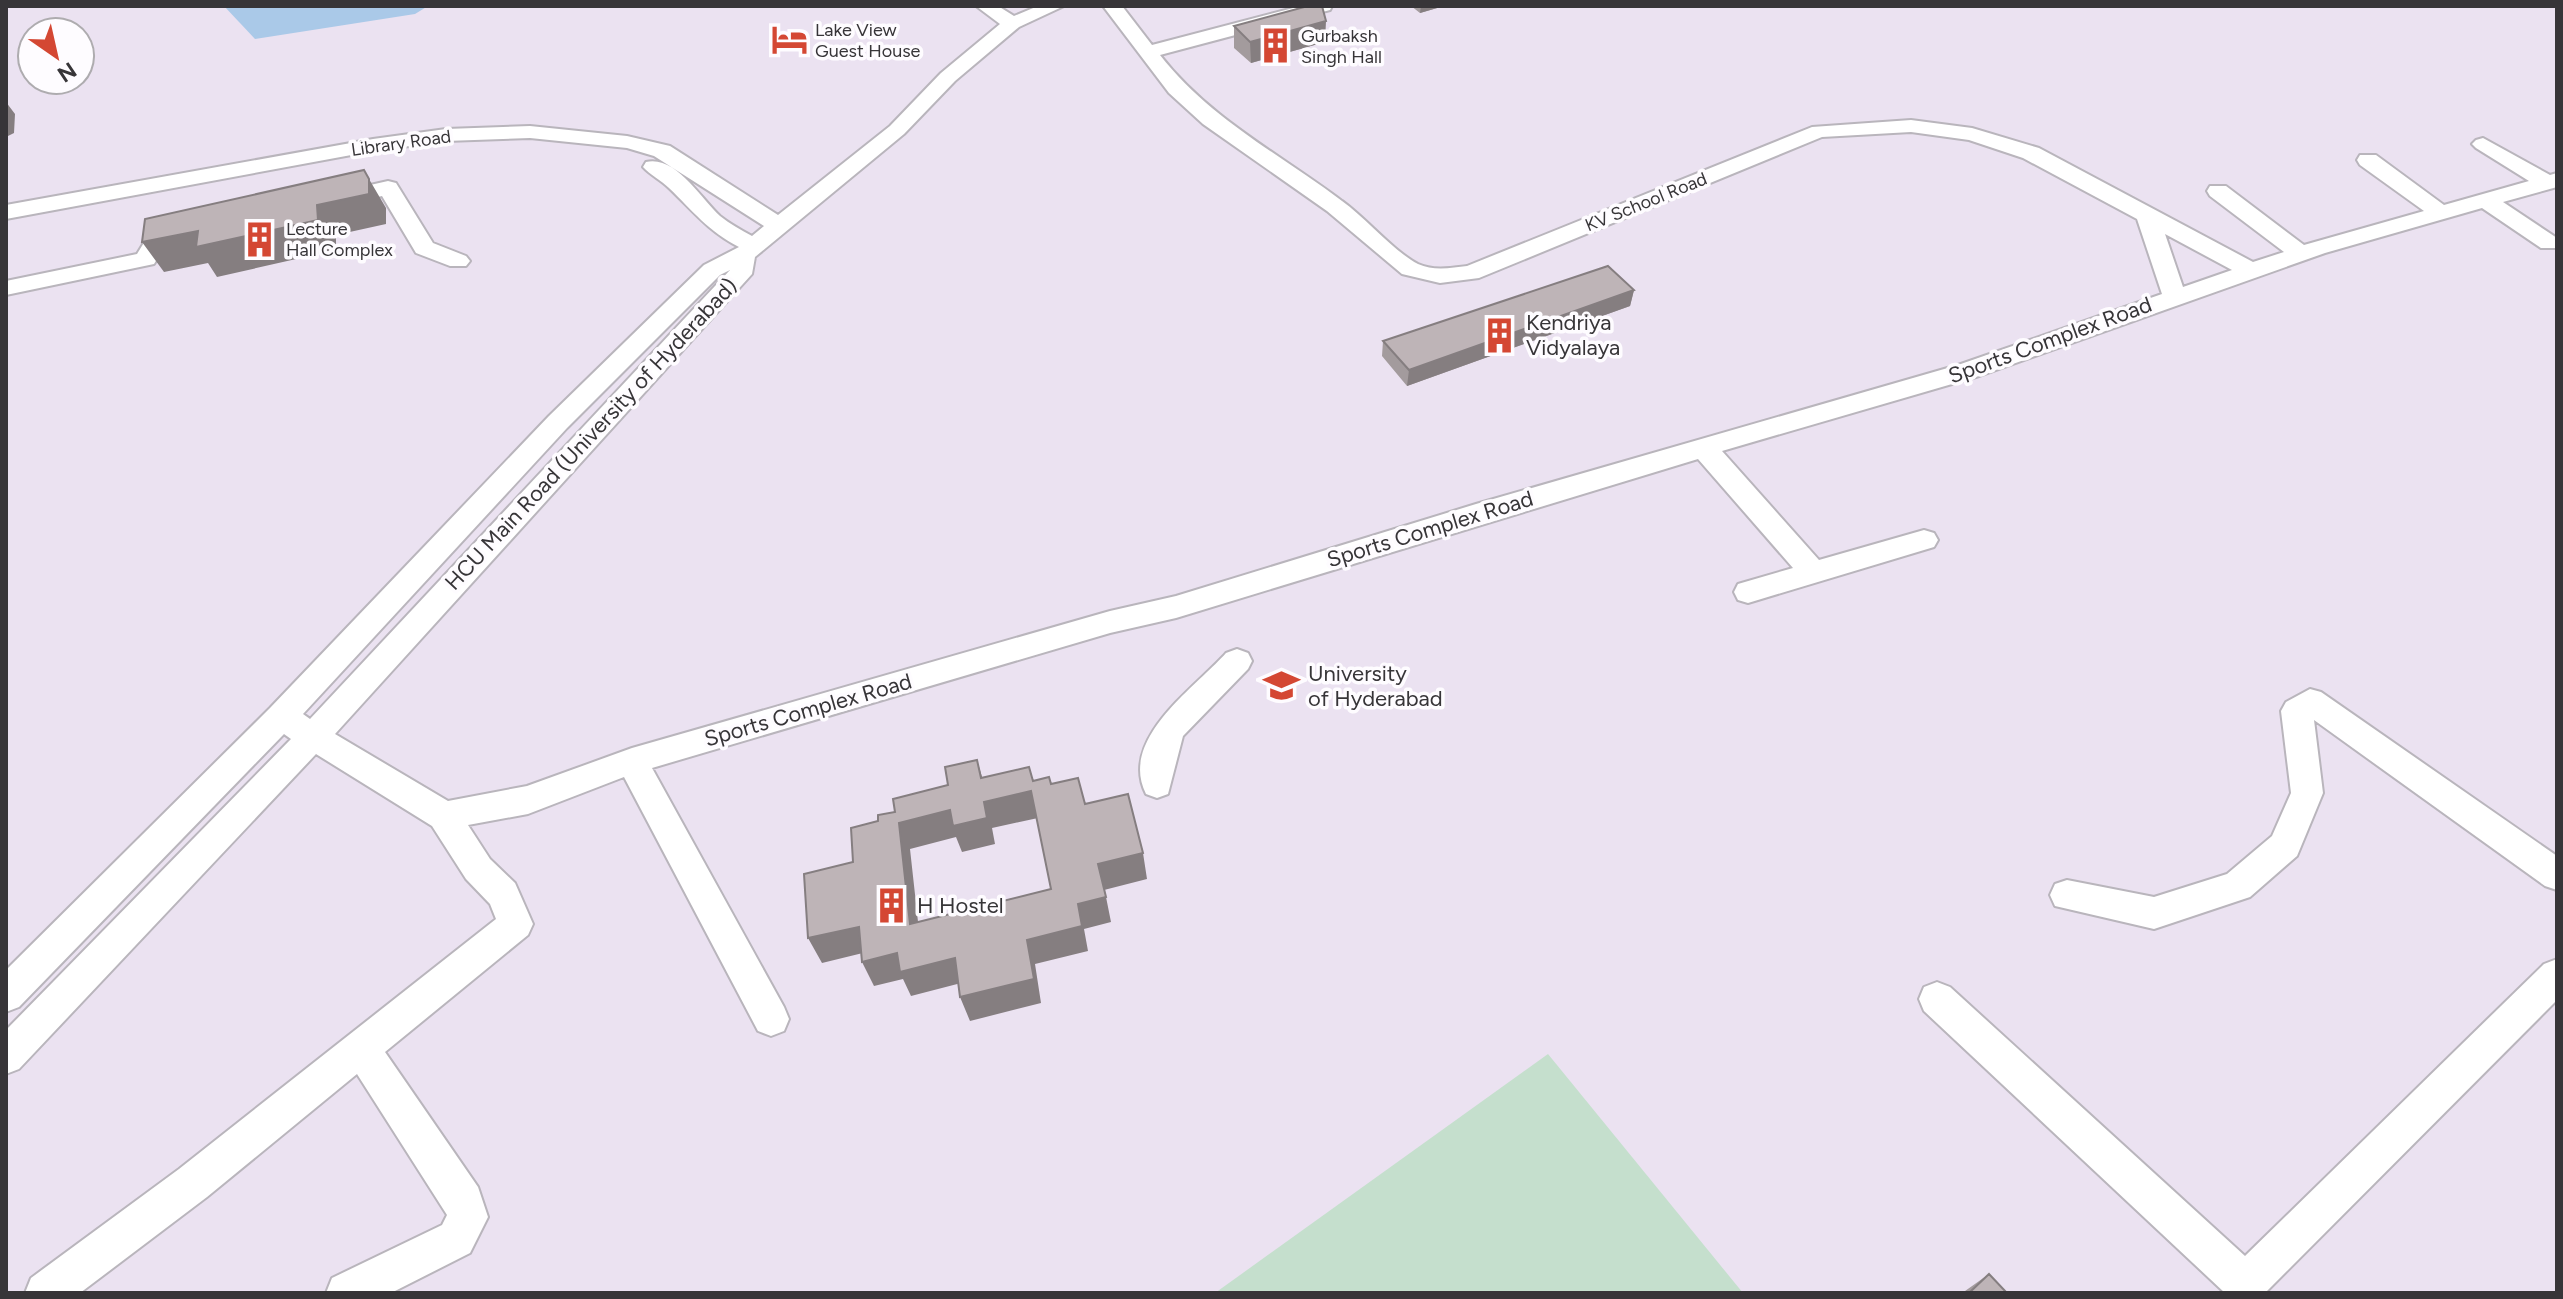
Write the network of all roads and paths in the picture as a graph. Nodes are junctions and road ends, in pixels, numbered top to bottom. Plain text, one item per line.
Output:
1 (985, 6) edge
2 (1055, 6) edge
3 (1112, 6) edge
4 (1323, 6) edge
5 (1012, 23) junction
6 (1147, 52) junction
7 (2483, 144) dead end
8 (2368, 160) dead end
9 (2552, 181) edge
10 (2218, 191) dead end
11 (2485, 200) junction
12 (311, 205) edge
13 (6, 212) edge
14 (2441, 213) junction
15 (2147, 214) junction
16 (6, 225) edge
17 (779, 226) junction
18 (203, 230) edge
19 (2549, 243) dead end
20 (749, 250) junction
21 (2301, 253) junction
22 (458, 261) dead end
23 (2250, 270) junction
24 (6, 288) edge
25 (2174, 295) junction
26 (1704, 448) junction
27 (1924, 540) dead end
28 (1814, 573) junction
29 (1748, 592) dead end
30 (1237, 661) dead end
31 (281, 717) junction
32 (315, 735) junction
33 (632, 761) junction
34 (1157, 784) dead end
35 (444, 816) junction
36 (2557, 875) edge
37 (2067, 895) dead end
38 (2557, 976) edge
39 (6, 995) edge
40 (1937, 999) dead end
41 (771, 1019) dead end
42 (361, 1048) junction
43 (6, 1056) edge
44 (46, 1293) edge
45 (347, 1293) edge

1 - 5 street
2 - 5 street
3 - 6 street, KV School Road
4 - 6 street
5 - 17 street
6 - 15 street, KV School Road
7 - 9 street
8 - 14 street
9 - 11 street, Sports Complex Road
10 - 21 street
11 - 14 street, Sports Complex Road
11 - 19 street
12 - 22 street
13 - 17 street, Library Road
14 - 21 street, Sports Complex Road
15 - 23 street, KV School Road
15 - 25 street
16 - 20 street
17 - 20 street
18 - 24 street
20 - 31 street, HCU Main Road (University of Hyderabad)
20 - 32 street, HCU Main Road (University of Hyderabad)
21 - 23 street, Sports Complex Road
23 - 25 street, Sports Complex Road
25 - 26 street, Sports Complex Road
26 - 28 street
26 - 33 street, Sports Complex Road
27 - 28 street
28 - 29 street
30 - 34 street
31 - 32 street
31 - 39 street, HCU Main Road (University of Hyderabad)
32 - 35 street
32 - 43 street, HCU Main Road (University of Hyderabad)
33 - 35 street, Sports Complex Road
33 - 41 street
35 - 42 street
36 - 37 street
38 - 40 street
42 - 44 street
42 - 45 street

